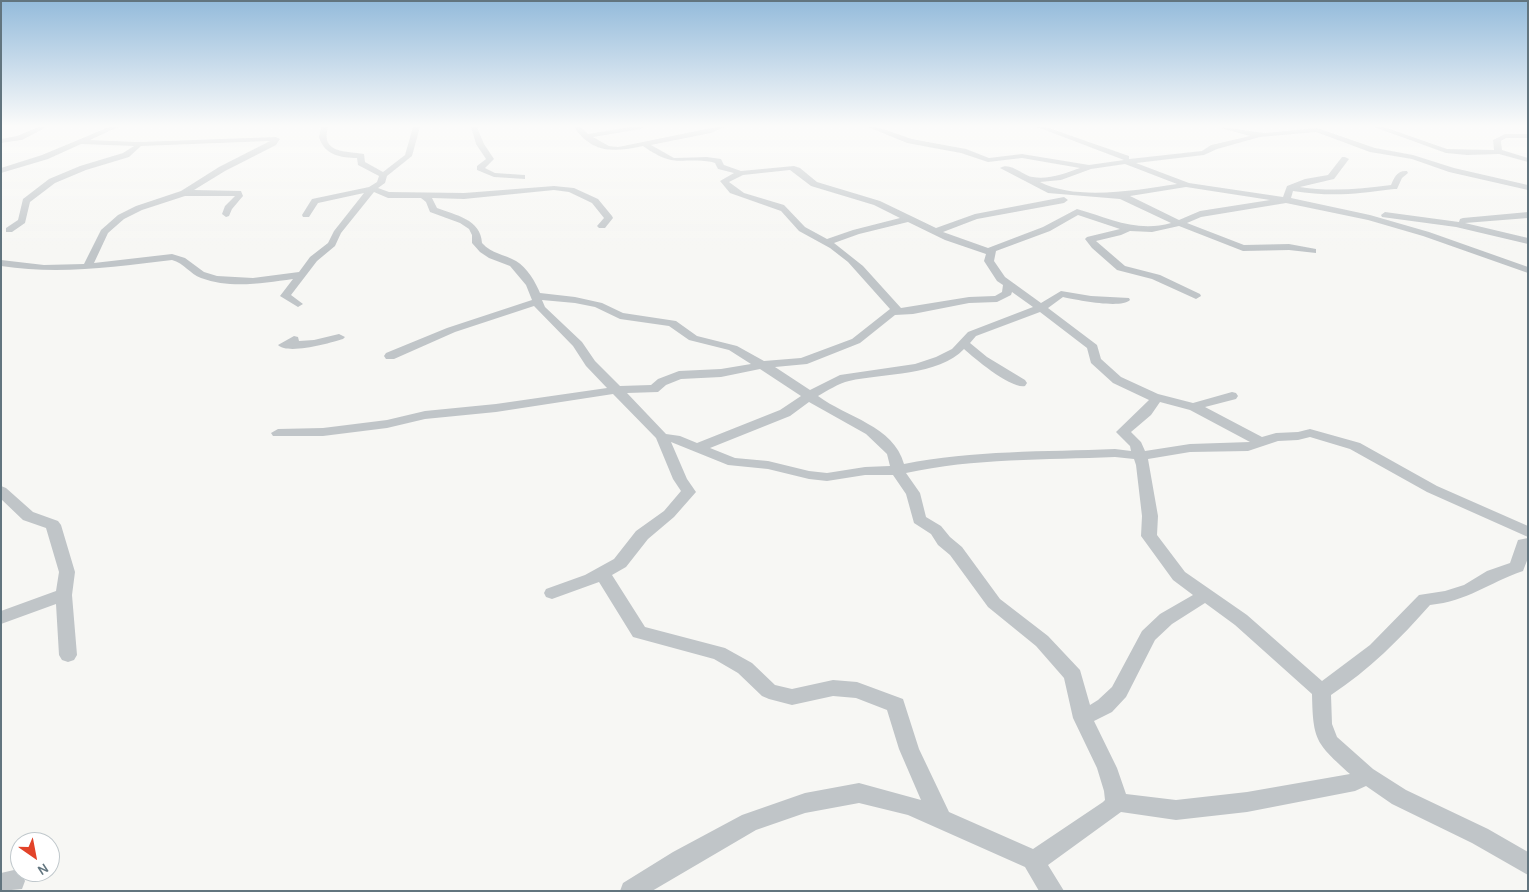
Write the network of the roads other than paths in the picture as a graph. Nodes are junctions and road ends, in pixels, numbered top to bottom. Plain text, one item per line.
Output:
1 (85, 169) edge
2 (223, 169) edge
3 (372, 169) edge
4 (390, 169) edge
5 (481, 169) edge
6 (724, 169) edge
7 (785, 169) edge
8 (793, 169) edge
9 (1005, 169) edge
10 (1085, 169) edge
11 (1144, 169) edge
12 (1338, 169) edge
13 (1448, 169) edge
14 (741, 173) junction
15 (1404, 173) dead end
16 (383, 174) junction
17 (522, 177) dead end
18 (1032, 180) dead end
19 (1187, 185) junction
20 (1044, 187) junction
21 (1290, 188) junction
22 (1528, 188) edge
23 (372, 189) junction
24 (184, 193) junction
25 (423, 195) junction
26 (1120, 196) junction
27 (1064, 200) junction
28 (1286, 200) junction
29 (1334, 210) junction
30 (1077, 212) junction
31 (226, 214) dead end
32 (306, 215) dead end
33 (1528, 215) edge
34 (907, 219) junction
35 (1179, 223) junction
36 (1445, 223) junction
37 (602, 226) dead end
38 (1129, 228) junction
39 (9, 230) dead end
40 (935, 232) junction
41 (1528, 241) edge
42 (825, 242) junction
43 (990, 252) junction
44 (1313, 252) dead end
45 (1, 263) edge
46 (87, 266) junction
47 (1528, 270) edge
48 (302, 275) junction
49 (1008, 284) junction
50 (1196, 296) dead end
51 (535, 299) junction
52 (1125, 300) dead end
53 (298, 304) dead end
54 (1041, 308) junction
55 (898, 312) junction
56 (339, 337) dead end
57 (294, 340) dead end
58 (964, 343) junction
59 (390, 356) dead end
60 (763, 365) junction
61 (1021, 383) dead end
62 (616, 390) junction
63 (810, 396) junction
64 (1232, 396) dead end
65 (1157, 398) junction
66 (1195, 407) junction
67 (278, 433) dead end
68 (662, 437) junction
69 (1259, 441) junction
70 (697, 448) junction
71 (1140, 456) junction
72 (898, 470) junction
73 (1, 491) edge
74 (1528, 532) edge
75 (1528, 542) edge
76 (602, 573) junction
77 (552, 593) dead end
78 (64, 595) junction
79 (1206, 595) junction
80 (1, 618) edge
81 (68, 655) dead end
82 (1321, 691) junction
83 (1083, 718) junction
84 (1366, 775) junction
85 (1116, 802) junction
86 (941, 819) junction
87 (1036, 861) junction
88 (1528, 864) edge
89 (631, 891) edge
90 (1053, 891) edge

1 - 39 street
2 - 24 street
3 - 16 street
4 - 16 street
5 - 17 street
6 - 14 street
7 - 14 street
8 - 34 street
9 - 20 street
10 - 18 street
11 - 19 street
12 - 21 street
13 - 22 street
14 - 42 street
15 - 21 street
16 - 23 street
19 - 26 street
19 - 28 street
20 - 26 street
20 - 27 street
21 - 28 street
23 - 25 street
23 - 32 street
23 - 48 street
24 - 31 street
24 - 46 street
25 - 37 street
25 - 51 street
26 - 35 street
27 - 30 street
27 - 40 street
28 - 29 street
28 - 35 street
29 - 36 street
29 - 47 street
30 - 38 street
30 - 43 street
33 - 36 street
34 - 40 street
34 - 42 street
35 - 38 street
35 - 44 street
36 - 41 street
38 - 50 street
40 - 43 street
42 - 55 street
43 - 49 street
45 - 46 street
46 - 48 street
48 - 53 street
49 - 54 street
49 - 55 street
51 - 59 street
51 - 60 street
51 - 62 street
52 - 54 street
54 - 58 street
54 - 65 street
55 - 60 street
56 - 57 street
58 - 61 street
58 - 63 street
60 - 62 street
60 - 63 street
62 - 67 street
62 - 68 street
63 - 70 street
63 - 72 street
64 - 66 street
65 - 66 street
65 - 71 street
66 - 69 street
68 - 70 street
68 - 76 street
69 - 71 street
69 - 74 street
70 - 72 street
71 - 72 street
71 - 79 street
72 - 83 street
73 - 78 street
75 - 82 street
76 - 77 street
76 - 86 street
78 - 80 street
78 - 81 street
79 - 82 street
79 - 83 street
82 - 84 street
83 - 85 street
84 - 85 street
84 - 88 street
85 - 87 street
86 - 87 street
86 - 89 street
87 - 90 street

